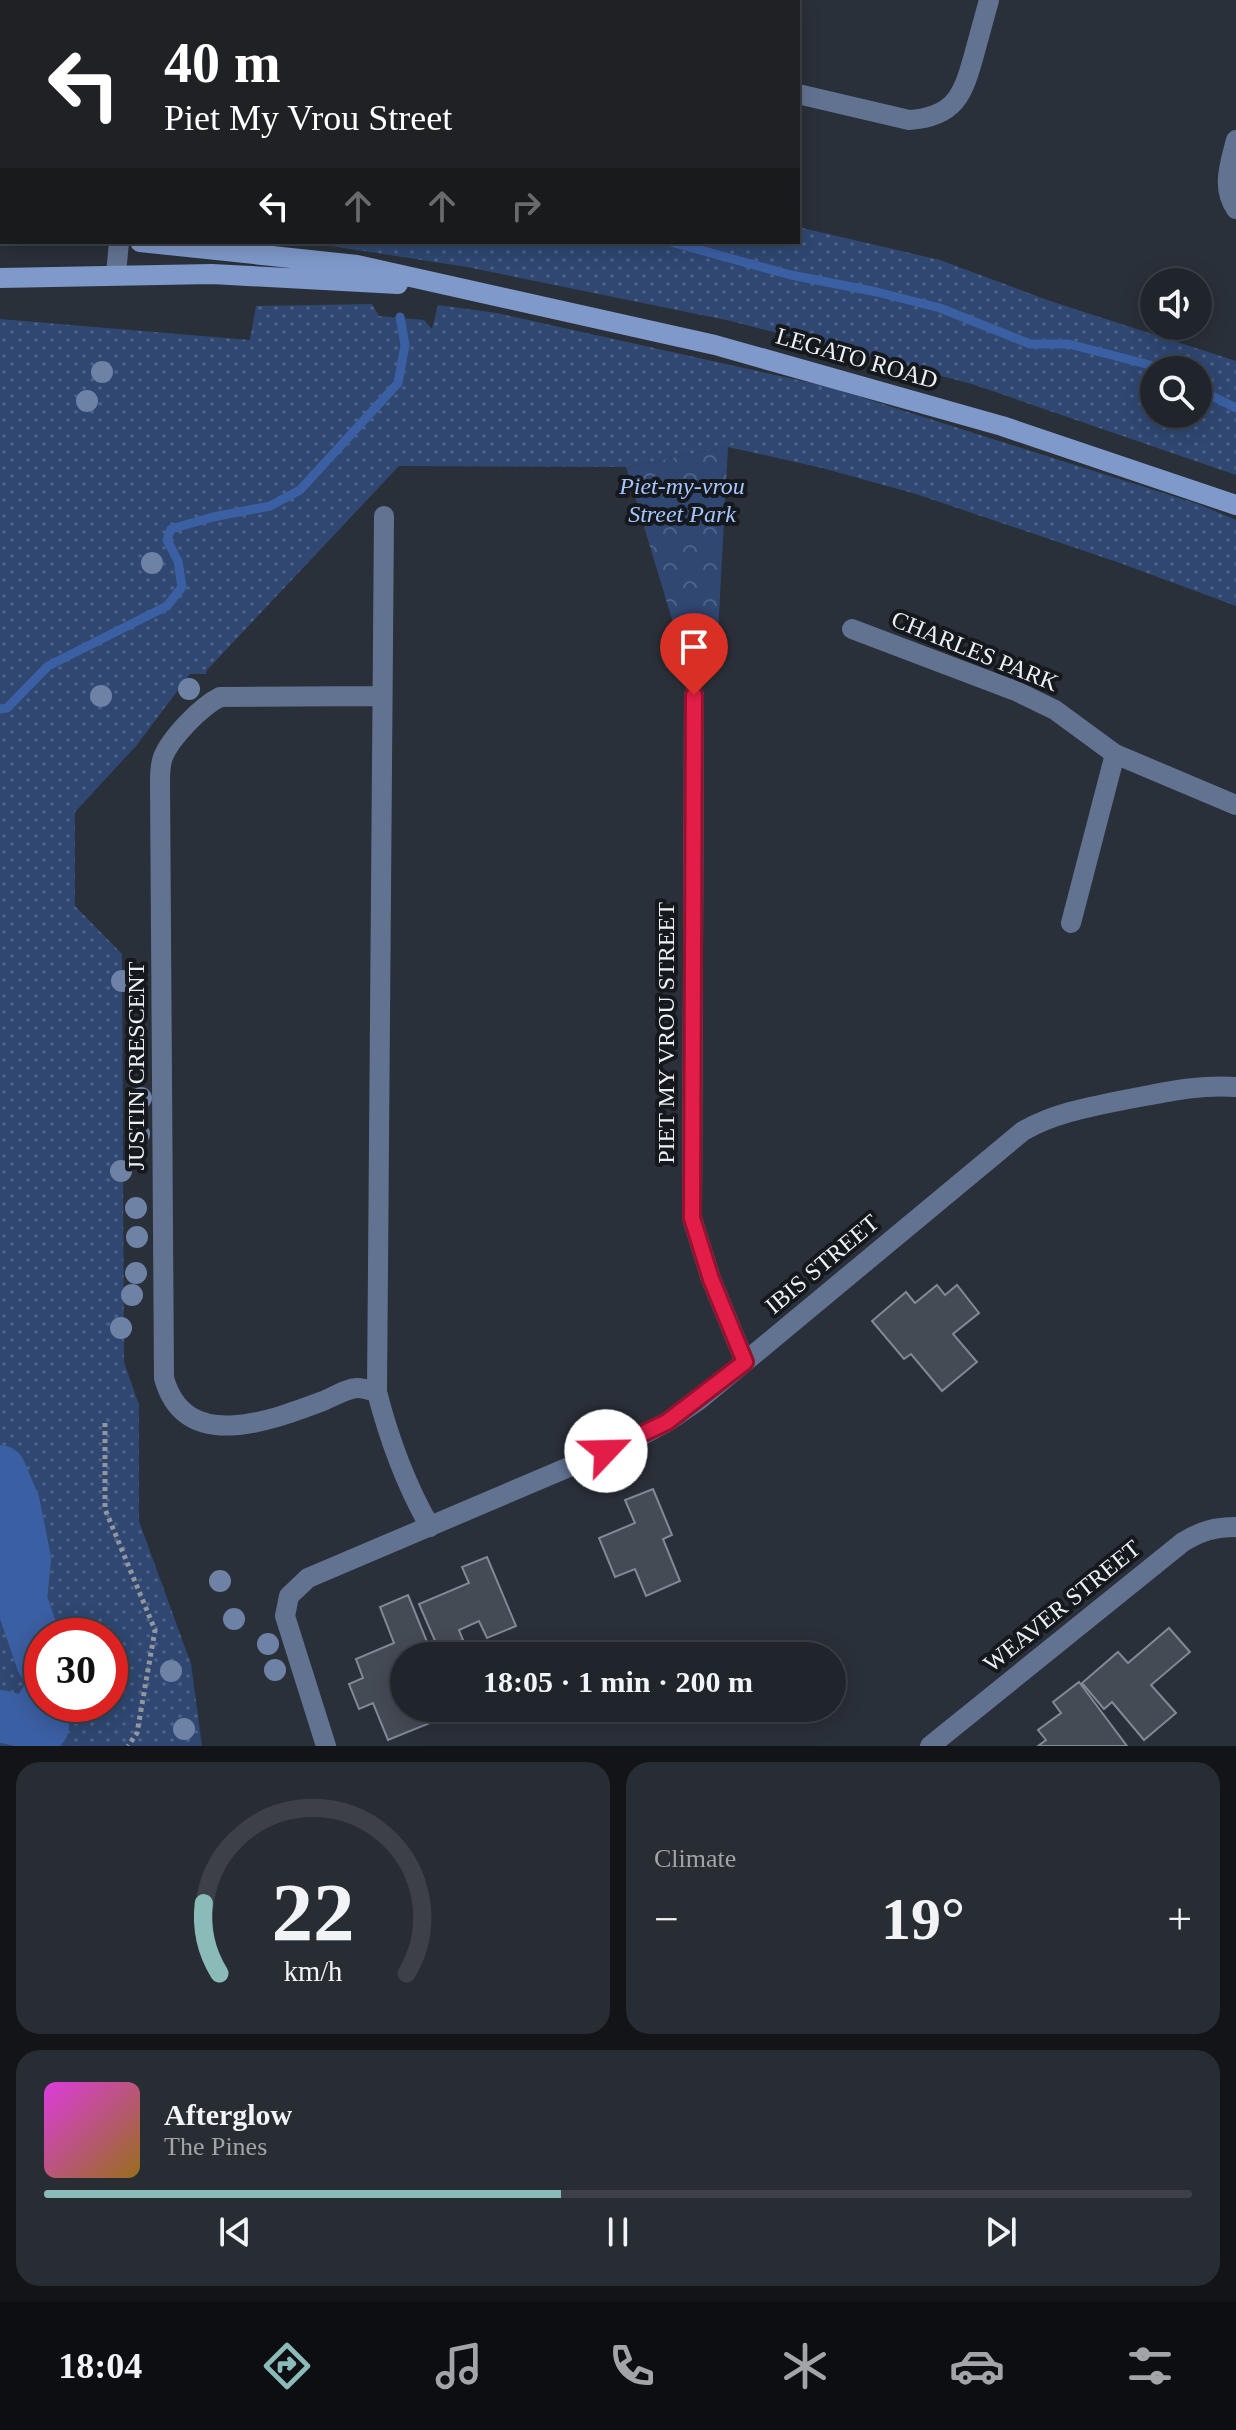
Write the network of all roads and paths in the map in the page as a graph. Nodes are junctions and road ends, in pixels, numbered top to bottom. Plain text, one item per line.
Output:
1 (989, 0) edge
2 (800, 94) edge
3 (1236, 140) edge
4 (1236, 209) edge
5 (119, 244) edge
6 (159, 244) edge
7 (116, 274) junction
8 (0, 278) edge
9 (458, 287) junction
10 (1236, 505) edge
11 (384, 516) dead end
12 (852, 629) dead end
13 (694, 695) dead end
14 (382, 696) junction
15 (1115, 754) junction
16 (1236, 805) edge
17 (1071, 923) dead end
18 (1236, 1087) edge
19 (745, 1362) junction
20 (377, 1392) junction
21 (105, 1423) dead end
22 (430, 1527) junction
23 (1236, 1527) edge
24 (128, 1746) edge
25 (326, 1746) edge
26 (930, 1746) edge

1 - 2 street
3 - 4 street
5 - 7 street
6 - 9 street, LEGATO ROAD
7 - 8 street, LEGATO ROAD
7 - 9 street, LEGATO ROAD
9 - 10 street, LEGATO ROAD
11 - 14 street
12 - 15 street, CHARLES PARK
13 - 19 street, PIET MY VROU STREET
14 - 20 street
14 - 20 street, JUSTIN CRESCENT
15 - 16 street, CHARLES PARK
15 - 17 street
18 - 19 street, IBIS STREET
19 - 22 street, IBIS STREET
20 - 22 street
21 - 24 path
22 - 25 street, IBIS STREET
23 - 26 street, WEAVER STREET

